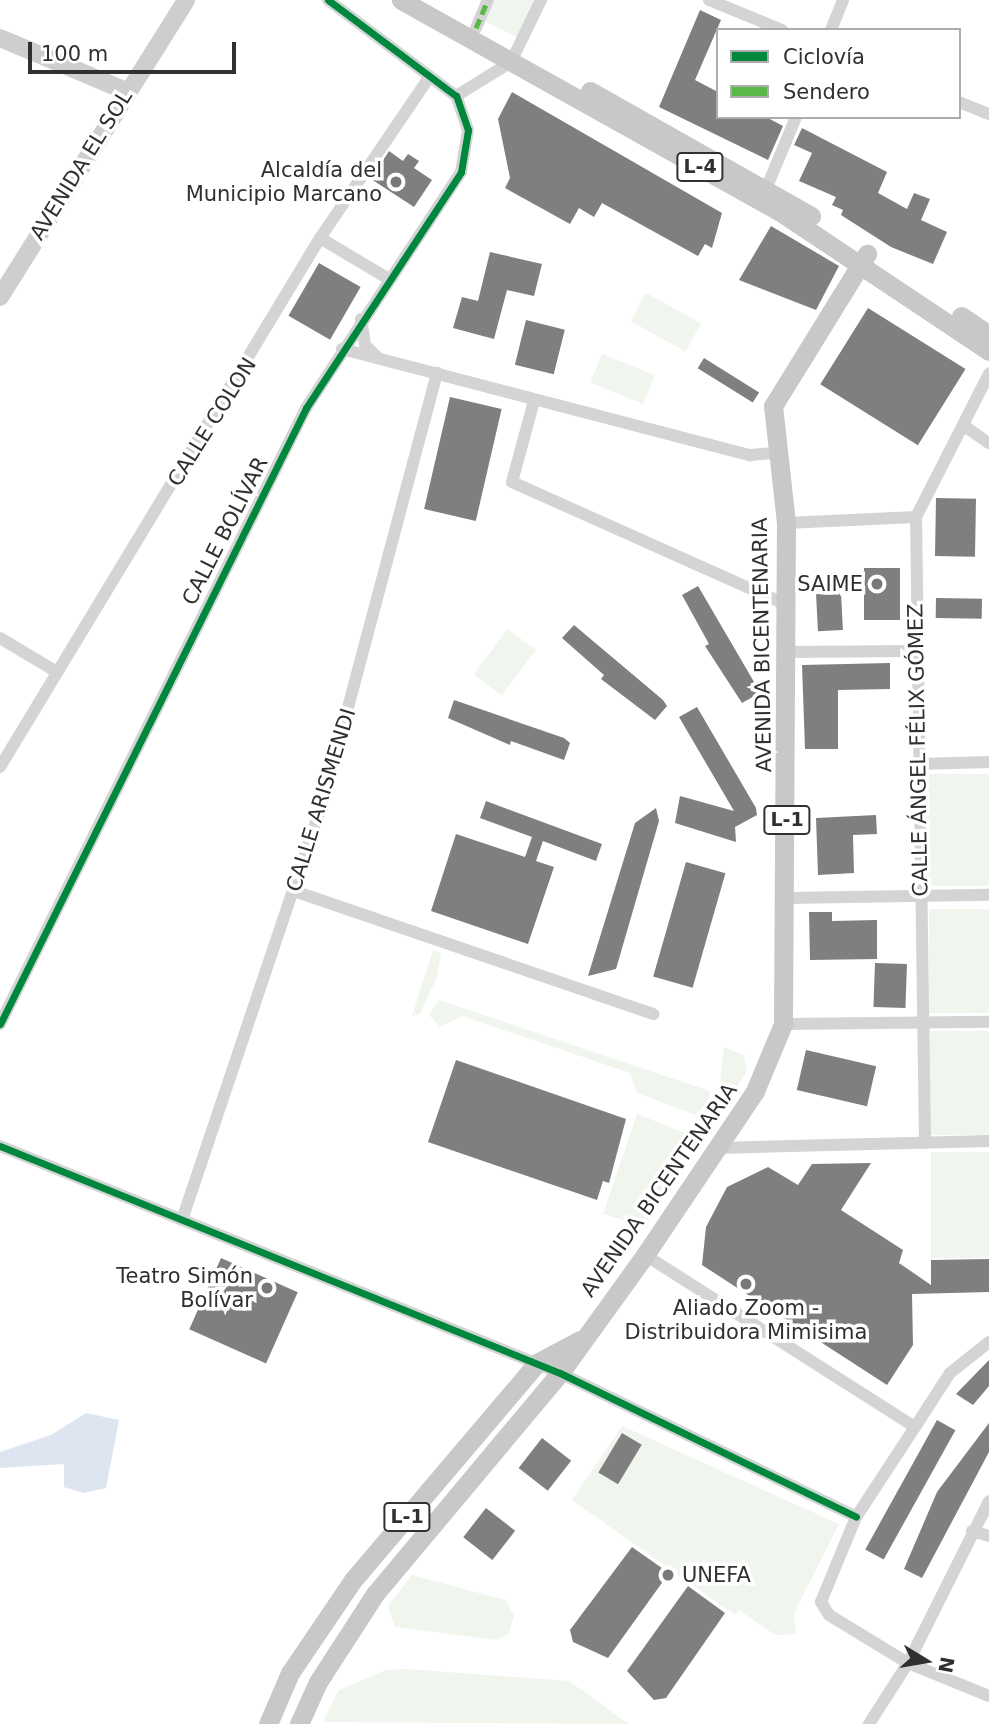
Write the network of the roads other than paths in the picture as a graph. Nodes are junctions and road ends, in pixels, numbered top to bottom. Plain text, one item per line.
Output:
1 (186, 0) edge
2 (328, 0) edge
3 (401, 0) edge
4 (426, 0) edge
5 (488, 0) edge
6 (541, 0) edge
7 (709, 0) edge
8 (843, 0) edge
9 (476, 28) junction
10 (777, 28) edge
11 (832, 28) edge
12 (1, 41) edge
13 (514, 56) junction
14 (428, 79) junction
15 (126, 91) junction
16 (456, 96) junction
17 (961, 103) edge
18 (989, 114) edge
19 (795, 119) edge
20 (763, 195) junction
21 (320, 238) junction
22 (863, 259) junction
23 (387, 278) junction
24 (0, 297) edge
25 (361, 319) junction
26 (989, 335) edge
27 (342, 349) junction
28 (989, 351) edge
29 (376, 356) junction
30 (437, 373) junction
31 (989, 374) edge
32 (534, 401) junction
33 (963, 425) junction
34 (989, 443) edge
35 (774, 453) junction
36 (916, 517) junction
37 (786, 523) junction
38 (785, 604) junction
39 (0, 638) edge
40 (915, 651) junction
41 (785, 652) junction
42 (57, 672) junction
43 (989, 762) edge
44 (918, 764) junction
45 (0, 767) edge
46 (294, 891) junction
47 (989, 895) edge
48 (920, 896) junction
49 (788, 898) junction
50 (654, 1014) dead end
51 (922, 1022) junction
52 (989, 1022) edge
53 (0, 1024) edge
54 (783, 1024) junction
55 (989, 1141) edge
56 (925, 1143) junction
57 (0, 1146) edge
58 (718, 1148) junction
59 (182, 1220) junction
60 (645, 1255) junction
61 (581, 1339) junction
62 (989, 1342) edge
63 (537, 1363) junction
64 (560, 1373) junction
65 (915, 1427) junction
66 (989, 1501) edge
67 (856, 1517) junction
68 (972, 1531) junction
69 (989, 1536) edge
70 (908, 1663) junction
71 (989, 1696) edge
72 (268, 1724) edge
73 (299, 1724) edge
74 (869, 1724) edge

1 - 15 street, AVENIDA EL SOL
2 - 14 street
3 - 13 main road, L-4
4 - 9 main road, L-4
5 - 9 street
6 - 13 street
7 - 10 street
8 - 11 street
9 - 13 main road, L-4
12 - 15 street
13 - 16 street
13 - 20 main road, L-4
14 - 16 street
14 - 21 street, CALLE COLON
15 - 24 street, AVENIDA EL SOL
16 - 23 street, CALLE BOLÍVAR
17 - 18 street
19 - 20 street
20 - 22 main road, L-4
21 - 23 street
21 - 42 street, CALLE COLON
22 - 26 main road, L-4
22 - 28 main road, L-4
22 - 35 main road, AVENIDA BICENTENARIA / L-1
23 - 25 street, CALLE BOLÍVAR
25 - 27 street, CALLE BOLÍVAR
25 - 29 street
27 - 29 street
27 - 53 street, CALLE BOLÍVAR
29 - 30 street
30 - 32 street
30 - 46 street, CALLE ARISMENDI
31 - 33 street, CALLE ÁNGEL FÉLIX GÓMEZ
32 - 35 street
32 - 38 street
33 - 34 street
33 - 36 street, CALLE ÁNGEL FÉLIX GÓMEZ
35 - 37 main road, AVENIDA BICENTENARIA / L-1
36 - 37 street
36 - 40 street, CALLE ÁNGEL FÉLIX GÓMEZ
37 - 38 main road, AVENIDA BICENTENARIA / L-1
38 - 41 main road, AVENIDA BICENTENARIA / L-1
39 - 42 street
40 - 41 street
40 - 44 street, CALLE ÁNGEL FÉLIX GÓMEZ
41 - 49 main road, AVENIDA BICENTENARIA / L-1
42 - 45 street, CALLE COLON
43 - 44 street
44 - 48 street, CALLE ÁNGEL FÉLIX GÓMEZ
46 - 50 street
46 - 59 street, CALLE ARISMENDI
47 - 48 street
48 - 49 street
48 - 51 street, CALLE ÁNGEL FÉLIX GÓMEZ
49 - 54 main road, AVENIDA BICENTENARIA / L-1
51 - 52 street
51 - 54 street
51 - 56 street, CALLE ÁNGEL FÉLIX GÓMEZ
54 - 58 main road, AVENIDA BICENTENARIA / L-1
55 - 56 street
56 - 58 street
57 - 59 street
58 - 60 main road, AVENIDA BICENTENARIA / L-1
59 - 63 street
60 - 61 main road, AVENIDA BICENTENARIA / L-1
60 - 65 street
61 - 63 main road, AVENIDA BICENTENARIA / L-1
61 - 64 main road, AVENIDA BICENTENARIA / L-1
62 - 65 street
63 - 64 street
63 - 72 main road, AVENIDA BICENTENARIA / L-1
64 - 67 street
64 - 73 main road, AVENIDA BICENTENARIA / L-1
65 - 67 street
66 - 68 street
67 - 70 street
68 - 69 street
68 - 70 street
70 - 71 street
70 - 74 street

